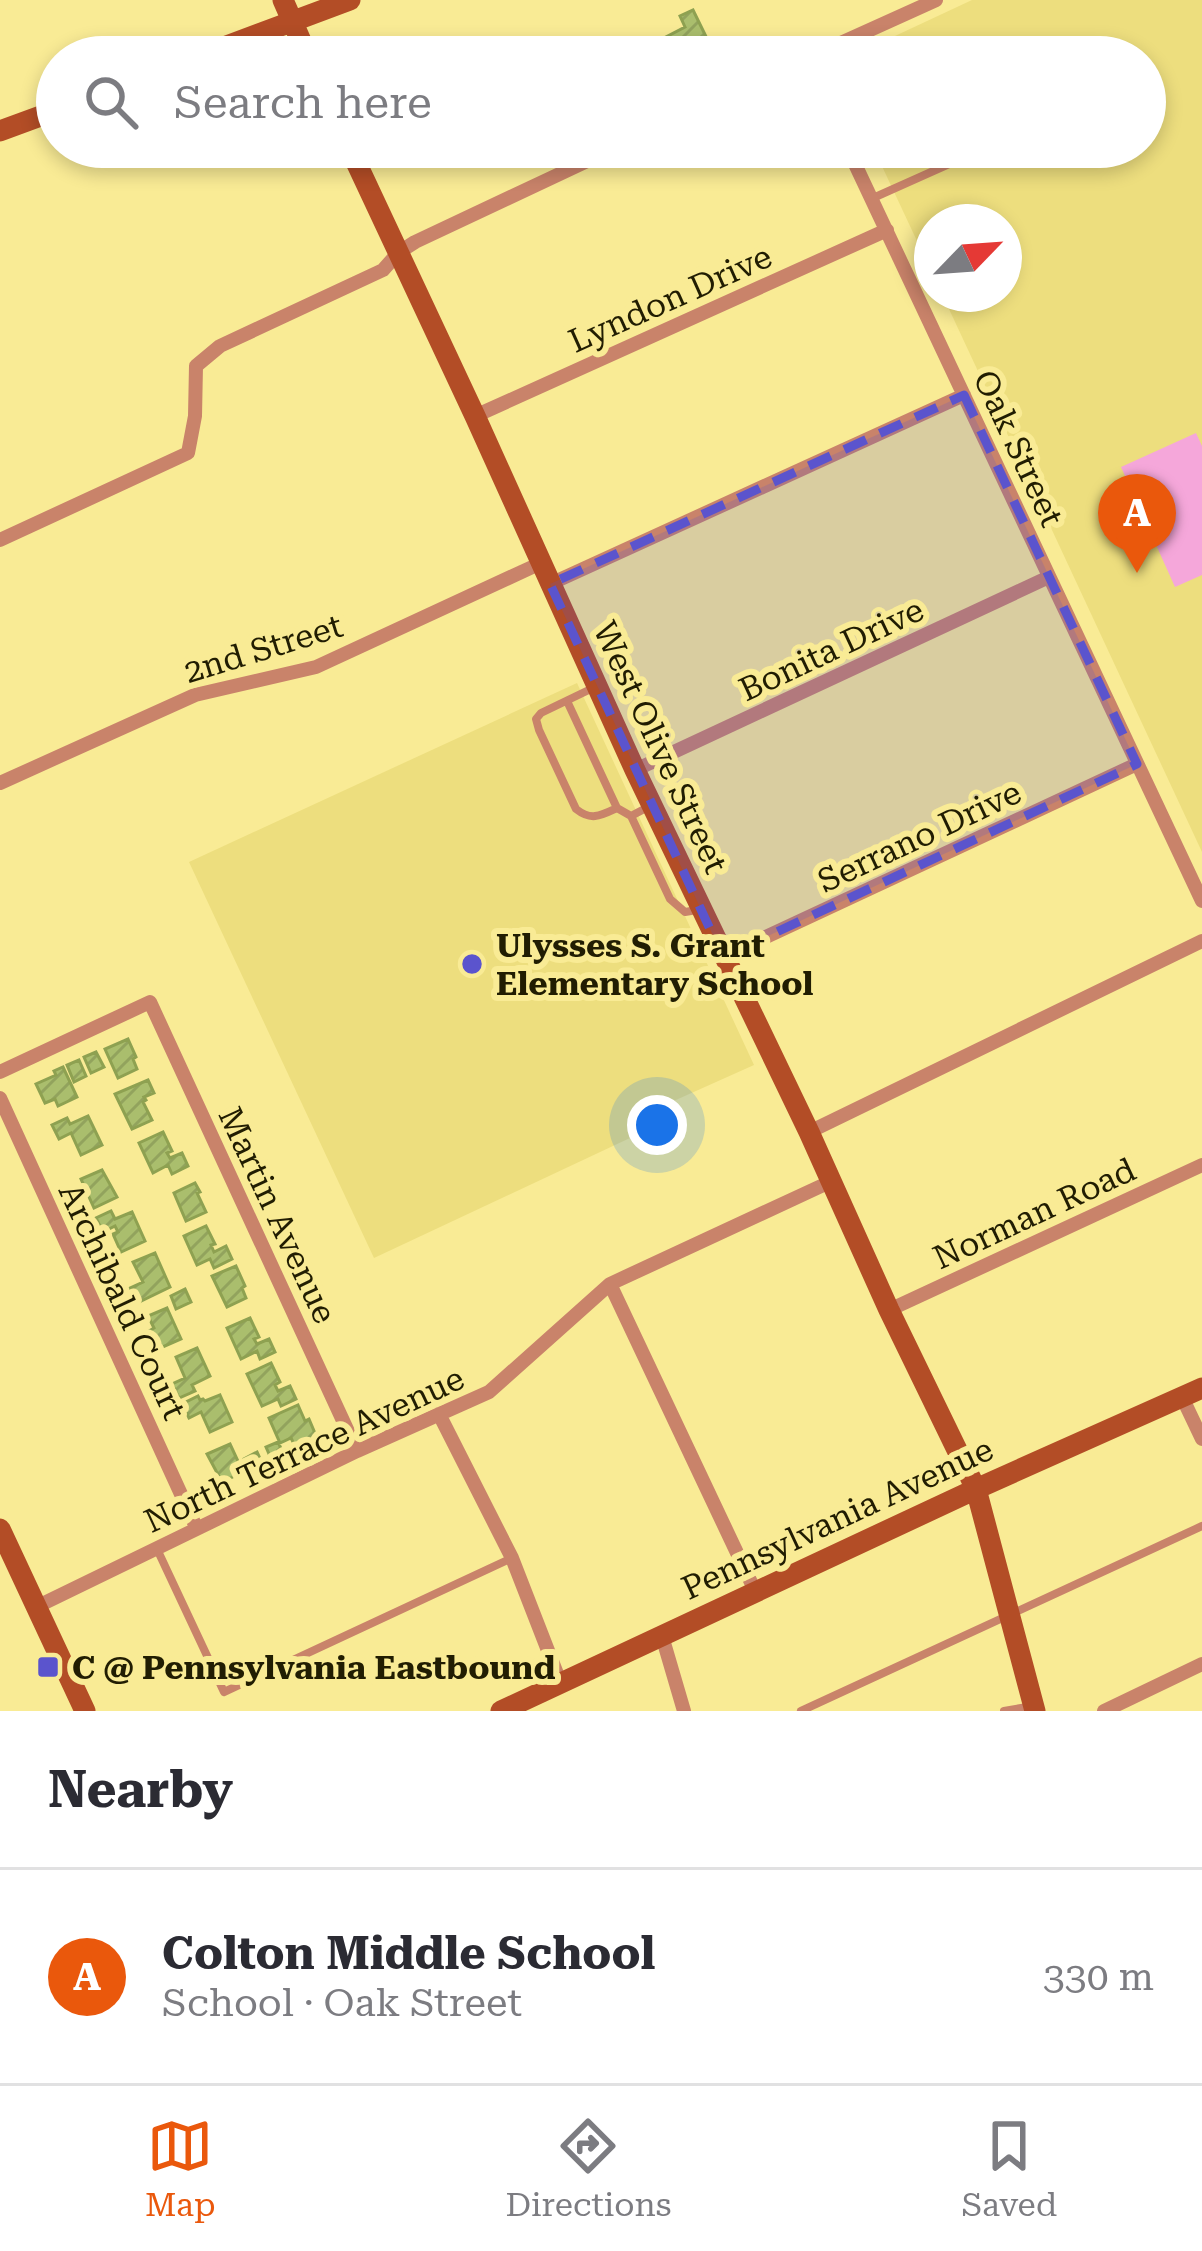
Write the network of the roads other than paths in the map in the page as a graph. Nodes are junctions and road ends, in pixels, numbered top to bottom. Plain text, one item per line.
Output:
1 (936, 0) edge
2 (338, 2) edge
3 (287, 11) edge
4 (238, 36) edge
5 (857, 36) edge
6 (36, 118) edge
7 (0, 131) edge
8 (359, 168) edge
9 (572, 168) edge
10 (857, 168) edge
11 (940, 168) edge
12 (872, 199) junction
13 (887, 230) junction
14 (398, 253) junction
15 (964, 394) junction
16 (475, 416) junction
17 (0, 540) edge
18 (545, 574) junction
19 (1049, 577) junction
20 (596, 687) junction
21 (567, 701) junction
22 (1137, 764) junction
23 (635, 770) junction
24 (0, 783) edge
25 (617, 808) junction
26 (641, 810) junction
27 (1202, 902) edge
28 (1202, 941) edge
29 (723, 957) junction
30 (0, 1072) edge
31 (0, 1098) edge
32 (809, 1132) junction
33 (1202, 1165) edge
34 (832, 1181) junction
35 (610, 1284) junction
36 (889, 1310) junction
37 (1192, 1392) edge
38 (440, 1414) junction
39 (1202, 1438) edge
40 (357, 1451) junction
41 (976, 1489) junction
42 (1202, 1526) edge
43 (196, 1527) junction
44 (0, 1528) edge
45 (156, 1547) junction
46 (512, 1558) junction
47 (756, 1593) junction
48 (36, 1607) junction
49 (1010, 1615) junction
50 (662, 1636) junction
51 (1202, 1664) edge
52 (561, 1684) junction
53 (1035, 1708) edge
54 (86, 1711) edge
55 (501, 1711) edge
56 (684, 1711) edge
57 (801, 1711) edge
58 (1004, 1711) edge
59 (1104, 1711) edge

1 - 5 street
2 - 3 street
3 - 4 street
6 - 7 street
8 - 14 street, West Olive Street
9 - 14 street
10 - 12 street, Oak Street
11 - 12 lane
12 - 13 street, Oak Street
13 - 15 street, Oak Street
13 - 16 street, Lyndon Drive
14 - 16 street, West Olive Street
14 - 17 street
15 - 18 street, 2nd Street
15 - 19 street, Oak Street
16 - 18 street, West Olive Street
18 - 20 street, West Olive Street
18 - 24 street, 2nd Street
19 - 22 street, Oak Street
19 - 23 street, Bonita Drive
20 - 21 lane
20 - 23 street, West Olive Street
21 - 25 lane
21 - 25 lane
22 - 27 street, Oak Street
22 - 29 street, Serrano Drive
23 - 26 street, West Olive Street
25 - 26 lane
26 - 29 street, West Olive Street
28 - 32 street
29 - 32 street, West Olive Street
30 - 40 street, Martin Avenue
31 - 43 street, Archibald Court
32 - 34 street, West Olive Street
33 - 36 street, Norman Road
34 - 35 street, North Terrace Avenue
34 - 36 street, West Olive Street
35 - 38 street, North Terrace Avenue
35 - 47 street
36 - 41 street, West Olive Street
37 - 39 street
37 - 41 street, Pennsylvania Avenue
38 - 40 street, North Terrace Avenue
38 - 46 street
40 - 43 street, North Terrace Avenue
41 - 47 street, Pennsylvania Avenue
41 - 49 street, West Olive Street
42 - 49 lane
43 - 45 street, North Terrace Avenue
44 - 48 street
45 - 46 lane
45 - 48 street, North Terrace Avenue
46 - 52 street
47 - 50 street, Pennsylvania Avenue
48 - 54 street
49 - 53 street, West Olive Street
49 - 57 lane
50 - 52 street, Pennsylvania Avenue
50 - 56 street
51 - 59 street
52 - 55 street, Pennsylvania Avenue
53 - 58 lane

